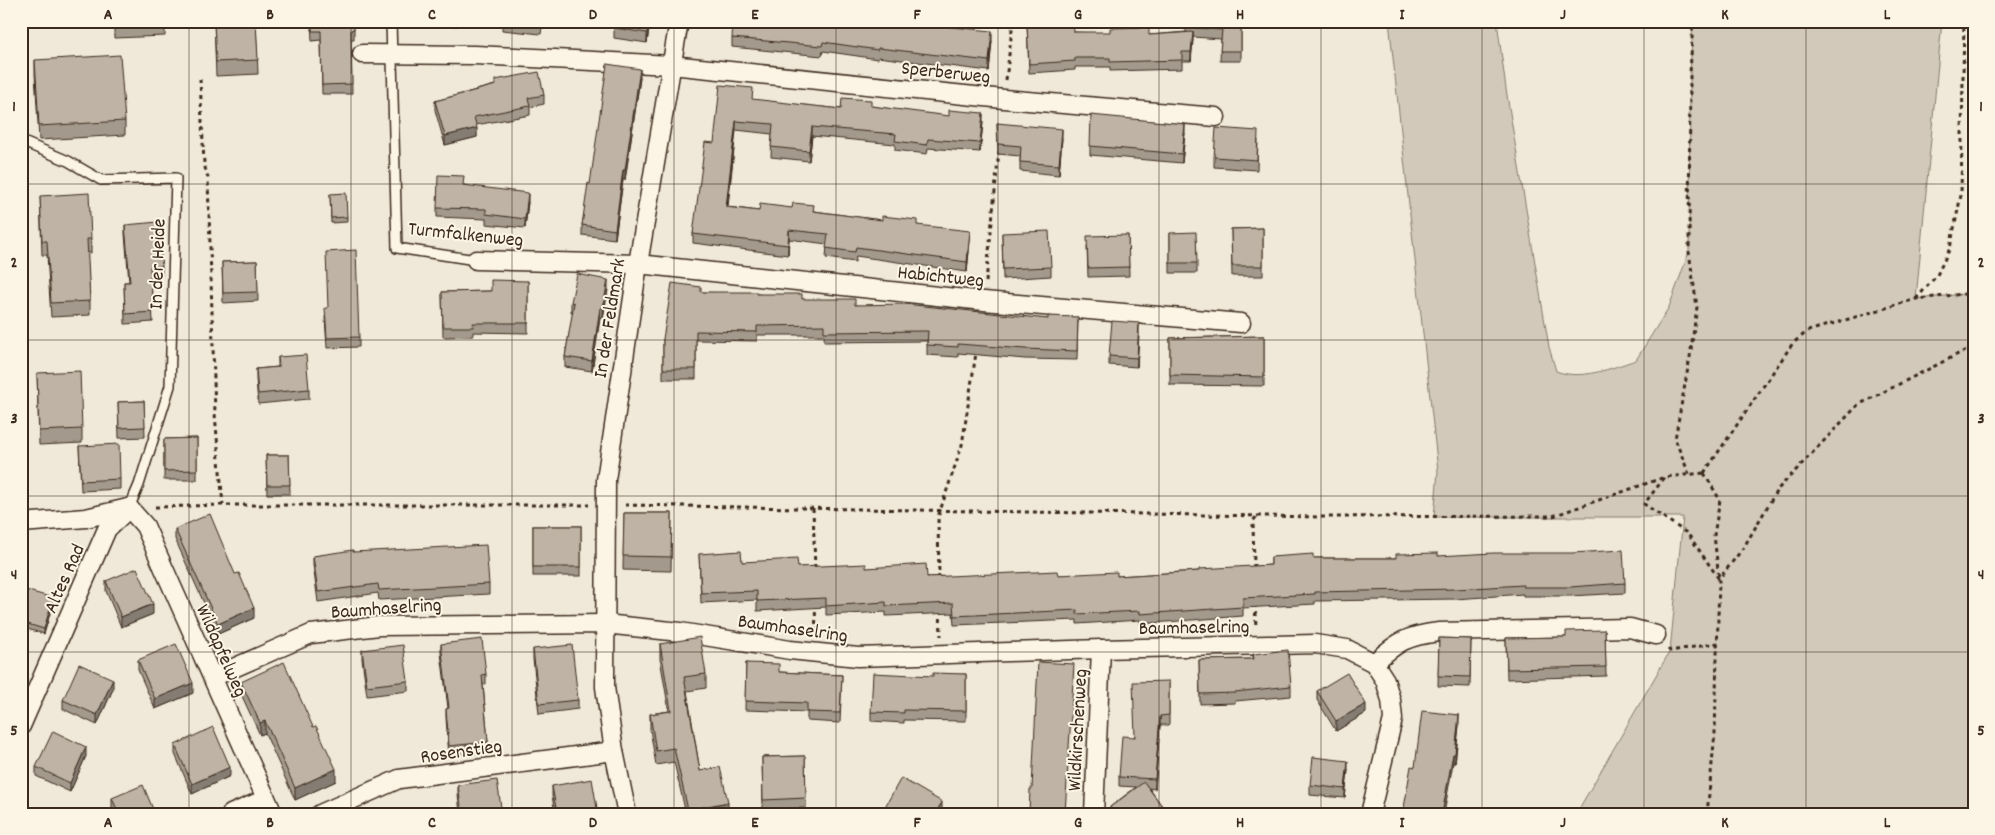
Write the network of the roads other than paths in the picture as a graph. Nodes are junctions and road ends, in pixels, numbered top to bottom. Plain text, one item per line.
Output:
1 (391, 21) edge
2 (679, 21) edge
3 (362, 54) dead end
4 (392, 54) junction
5 (671, 65) junction
6 (1216, 117) dead end
7 (21, 141) edge
8 (476, 260) joint
9 (638, 264) junction
10 (1240, 323) dead end
11 (129, 508) junction
12 (21, 523) edge
13 (604, 624) junction
14 (1656, 635) road end
15 (1101, 649) junction
16 (1374, 663) junction
17 (213, 677) junction
18 (21, 726) edge
19 (614, 750) junction
20 (269, 806) edge
21 (231, 814) edge
22 (320, 814) edge
23 (627, 814) edge
24 (1094, 814) edge
25 (1370, 814) edge

1 - 4 lane, Turmfalkenweg
2 - 5 street, In der Feldmark
3 - 4 street, Sperberweg
4 - 5 street, Sperberweg
4 - 8 lane, Turmfalkenweg
5 - 6 street, Sperberweg
5 - 9 street, In der Feldmark
7 - 11 lane, In der Heide
8 - 9 street, Turmfalkenweg
9 - 10 street, Habichtweg
9 - 13 street, In der Feldmark
11 - 12 street
11 - 17 street, Wildapfelweg
11 - 18 street, Altes Rad
13 - 15 street, Baumhaselring
13 - 17 street, Baumhaselring
13 - 19 street, In der Feldmark
14 - 16 street
15 - 16 street, Baumhaselring
15 - 24 street, Wildkirschenweg
16 - 25 street
17 - 20 street, Wildapfelweg
19 - 22 street, Rosenstieg
19 - 23 street, In der Feldmark
20 - 21 street

